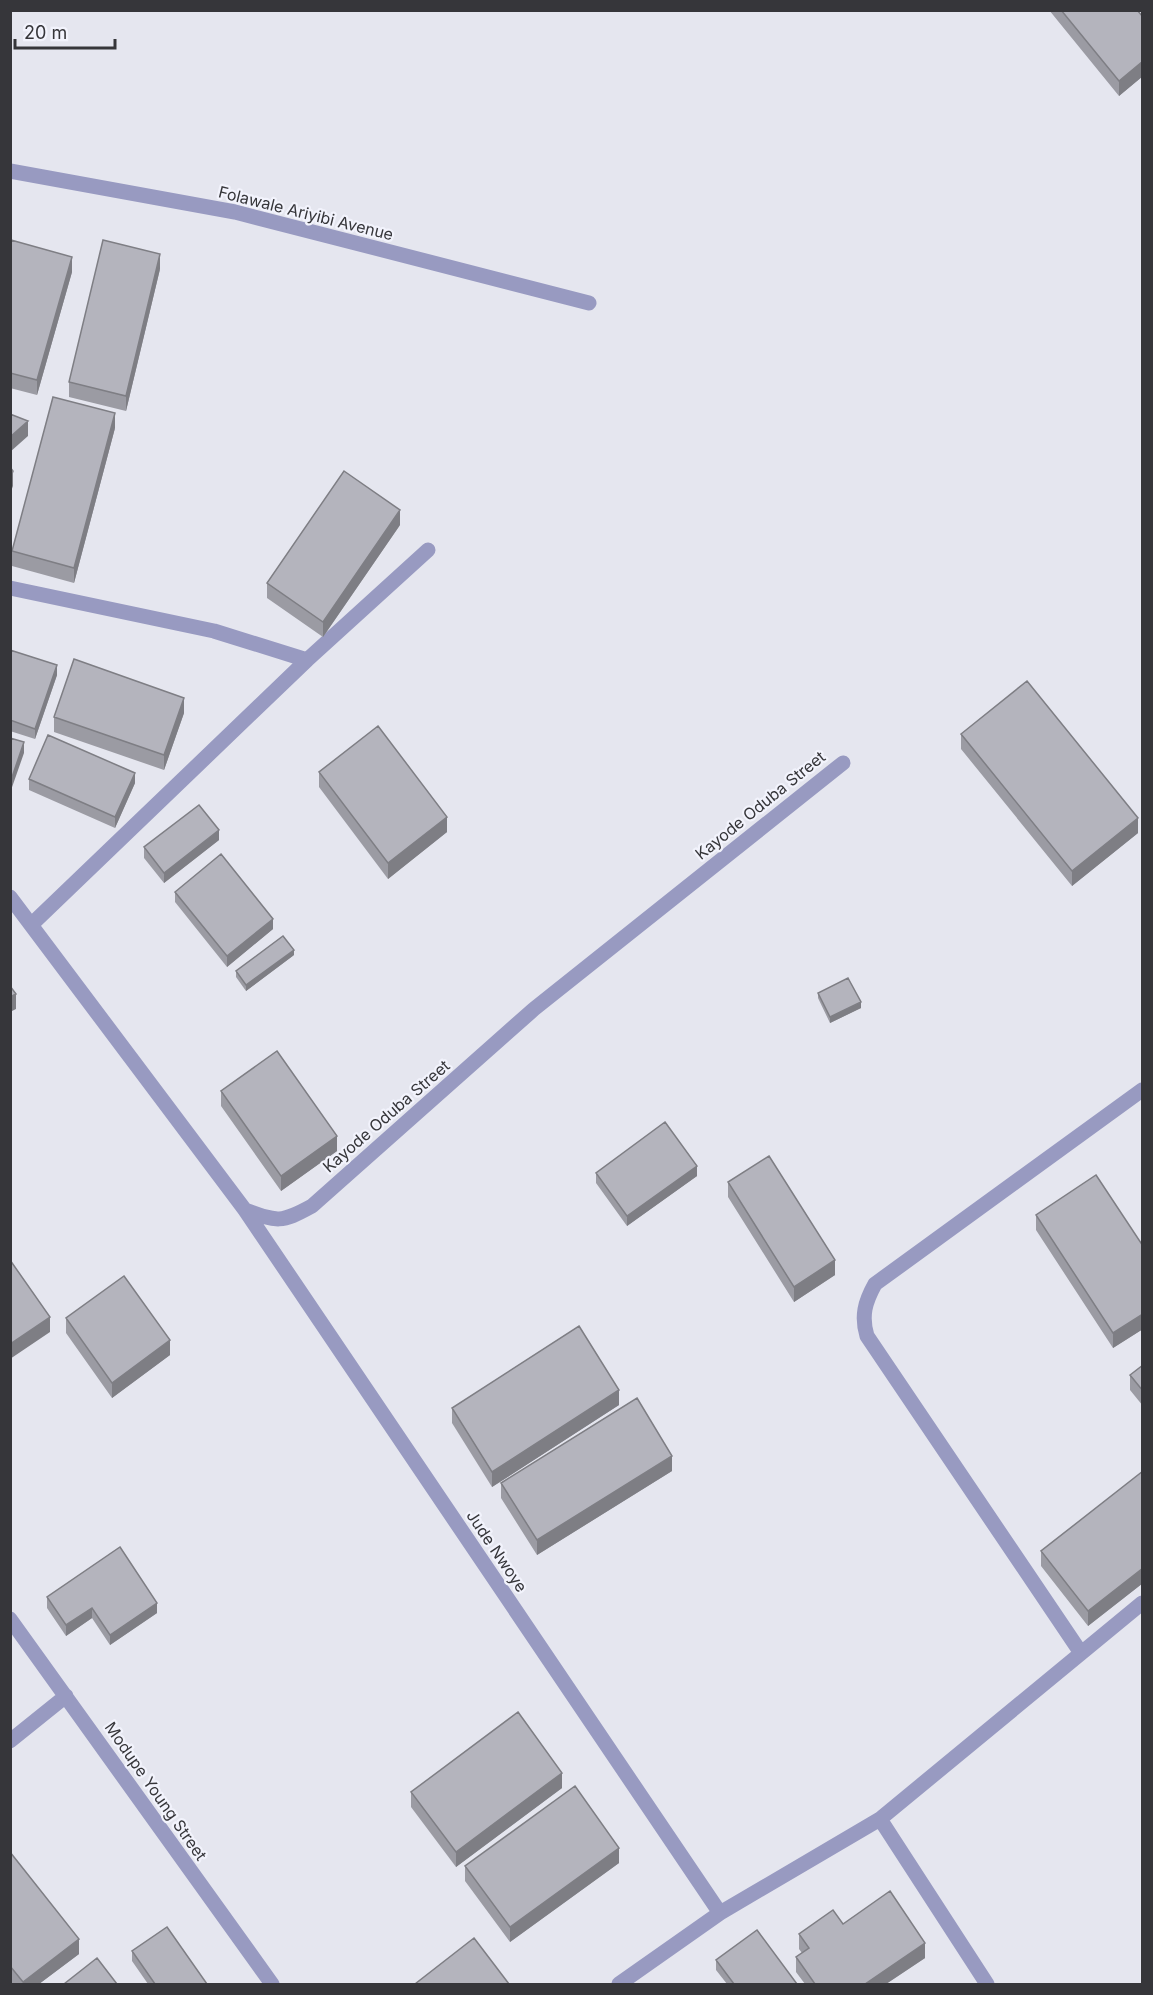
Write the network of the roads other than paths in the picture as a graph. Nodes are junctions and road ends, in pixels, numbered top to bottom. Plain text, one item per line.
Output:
1 (10, 171) edge
2 (589, 303) dead end
3 (428, 550) dead end
4 (10, 588) edge
5 (307, 660) junction
6 (843, 762) dead end
7 (10, 897) edge
8 (31, 925) junction
9 (1143, 1090) edge
10 (245, 1210) junction
11 (1143, 1603) edge
12 (10, 1619) edge
13 (1081, 1653) junction
14 (66, 1696) junction
15 (10, 1741) edge
16 (880, 1819) junction
17 (720, 1913) junction
18 (272, 1984) edge
19 (619, 1984) edge
20 (987, 1984) edge

1 - 2 street, Folawale Ariyibi Avenue
3 - 5 street
4 - 5 street
5 - 8 street
6 - 10 street, Kayode Oduba Street
7 - 8 street
8 - 10 street
9 - 13 street
10 - 17 street, Jude Nwoye
11 - 13 street
12 - 14 street, Modupe Young Street
13 - 16 street
14 - 15 street
14 - 18 street, Modupe Young Street
16 - 17 street
16 - 20 street
17 - 19 street

